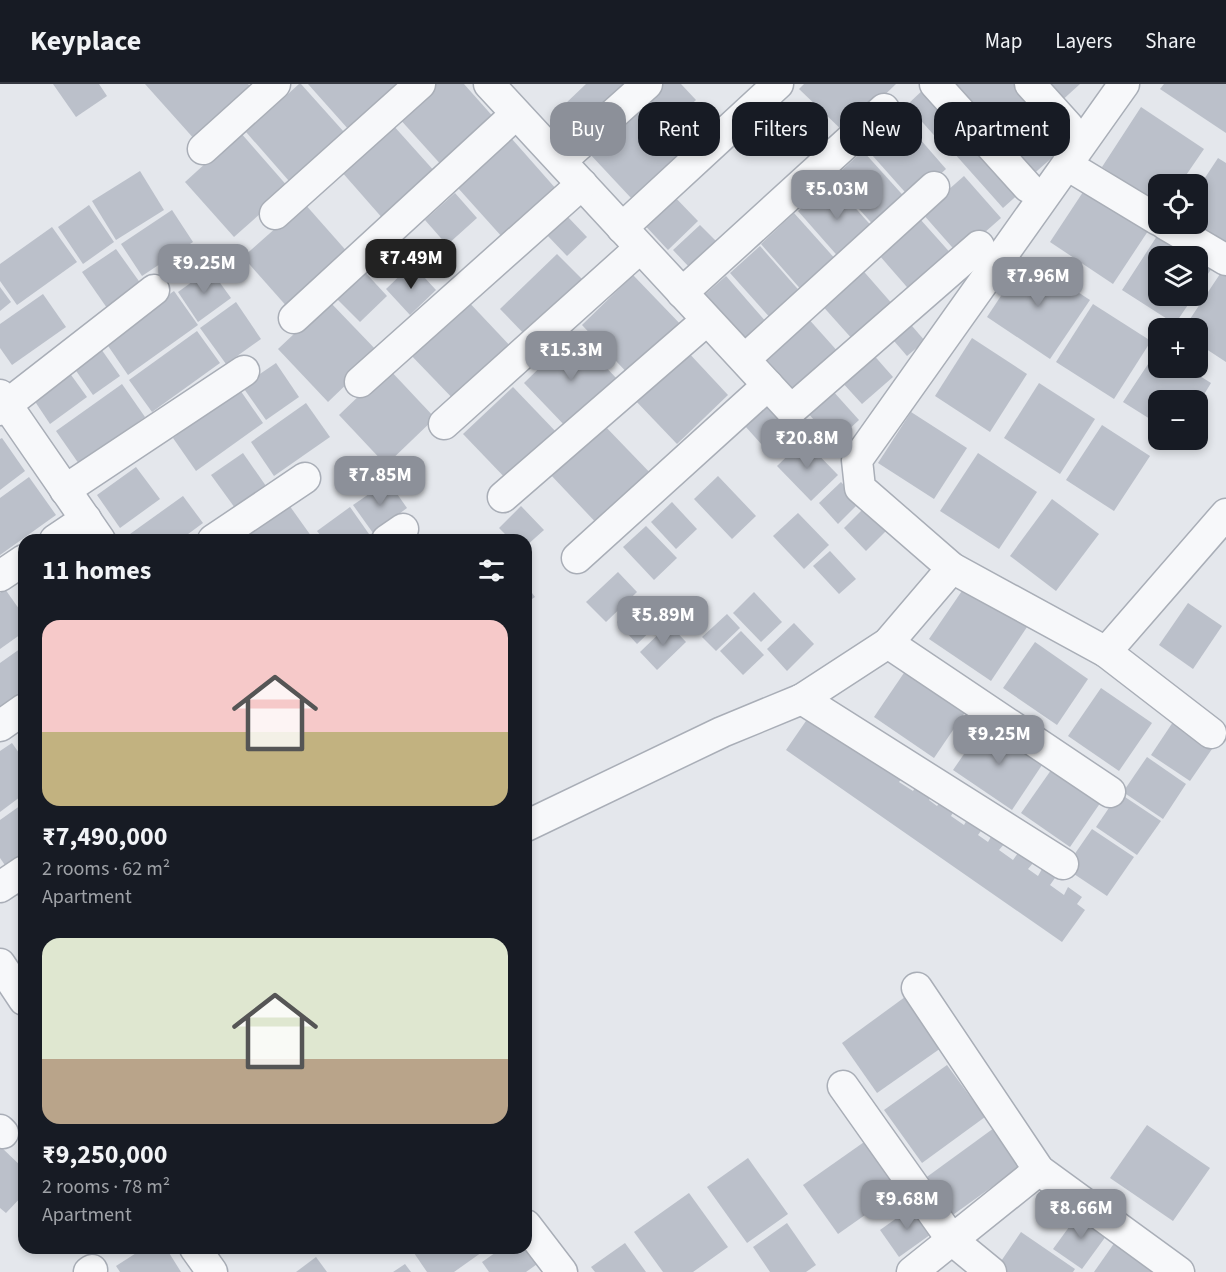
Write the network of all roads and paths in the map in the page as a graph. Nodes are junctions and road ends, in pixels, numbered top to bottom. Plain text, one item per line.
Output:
1 (275, 84) edge
2 (420, 84) edge
3 (647, 84) edge
4 (778, 84) edge
5 (935, 84) edge
6 (1030, 84) edge
7 (1124, 84) edge
8 (501, 94) edge
9 (1046, 102) edge
10 (203, 149) dead end
11 (840, 149) edge
12 (561, 162) junction
13 (1067, 165) junction
14 (582, 184) junction
15 (934, 187) dead end
16 (1028, 187) dead end
17 (1148, 213) edge
18 (274, 214) dead end
19 (1182, 234) edge
20 (631, 238) junction
21 (980, 246) dead end
22 (1226, 260) edge
23 (154, 290) dead end
24 (682, 293) junction
25 (294, 318) dead end
26 (707, 320) junction
27 (745, 359) junction
28 (244, 371) dead end
29 (360, 382) dead end
30 (768, 385) junction
31 (2, 404) edge
32 (444, 424) dead end
33 (305, 478) dead end
34 (65, 490) junction
35 (502, 497) dead end
36 (1226, 514) edge
37 (93, 530) edge
38 (78, 534) edge
39 (222, 534) edge
40 (577, 558) dead end
41 (18, 564) edge
42 (952, 568) junction
43 (0, 576) edge
44 (888, 643) junction
45 (1106, 652) junction
46 (802, 699) junction
47 (18, 713) edge
48 (0, 726) edge
49 (1211, 733) dead end
50 (1110, 792) dead end
51 (532, 823) edge
52 (1063, 864) dead end
53 (18, 875) edge
54 (0, 887) edge
55 (0, 964) edge
56 (917, 988) dead end
57 (18, 991) edge
58 (843, 1086) dead end
59 (1039, 1170) junction
60 (532, 1233) edge
61 (952, 1240) junction
62 (199, 1254) edge
63 (212, 1272) edge
64 (562, 1272) edge
65 (912, 1272) edge
66 (991, 1272) edge
67 (1179, 1272) edge

1 - 10 street
2 - 18 street
3 - 12 street
4 - 20 street
5 - 16 street
6 - 9 street
7 - 13 street
8 - 12 street
8 - 25 street
11 - 24 street
12 - 14 street
13 - 17 street
13 - 42 street
14 - 20 street
14 - 29 street
15 - 27 street
19 - 22 street
20 - 24 street
20 - 32 street
21 - 30 street
23 - 31 street
24 - 26 street
26 - 27 street
26 - 35 street
27 - 30 street
28 - 34 street
30 - 40 street
31 - 34 street
33 - 39 street
34 - 37 street
36 - 45 street
37 - 38 street
41 - 43 street
42 - 44 street
42 - 45 street
44 - 46 street
44 - 50 street
45 - 49 street
46 - 51 street
46 - 52 street
47 - 48 street
53 - 54 street
55 - 57 street
56 - 59 street
58 - 61 street
59 - 61 street
59 - 67 street
60 - 64 street
61 - 65 street
61 - 66 street
62 - 63 street

